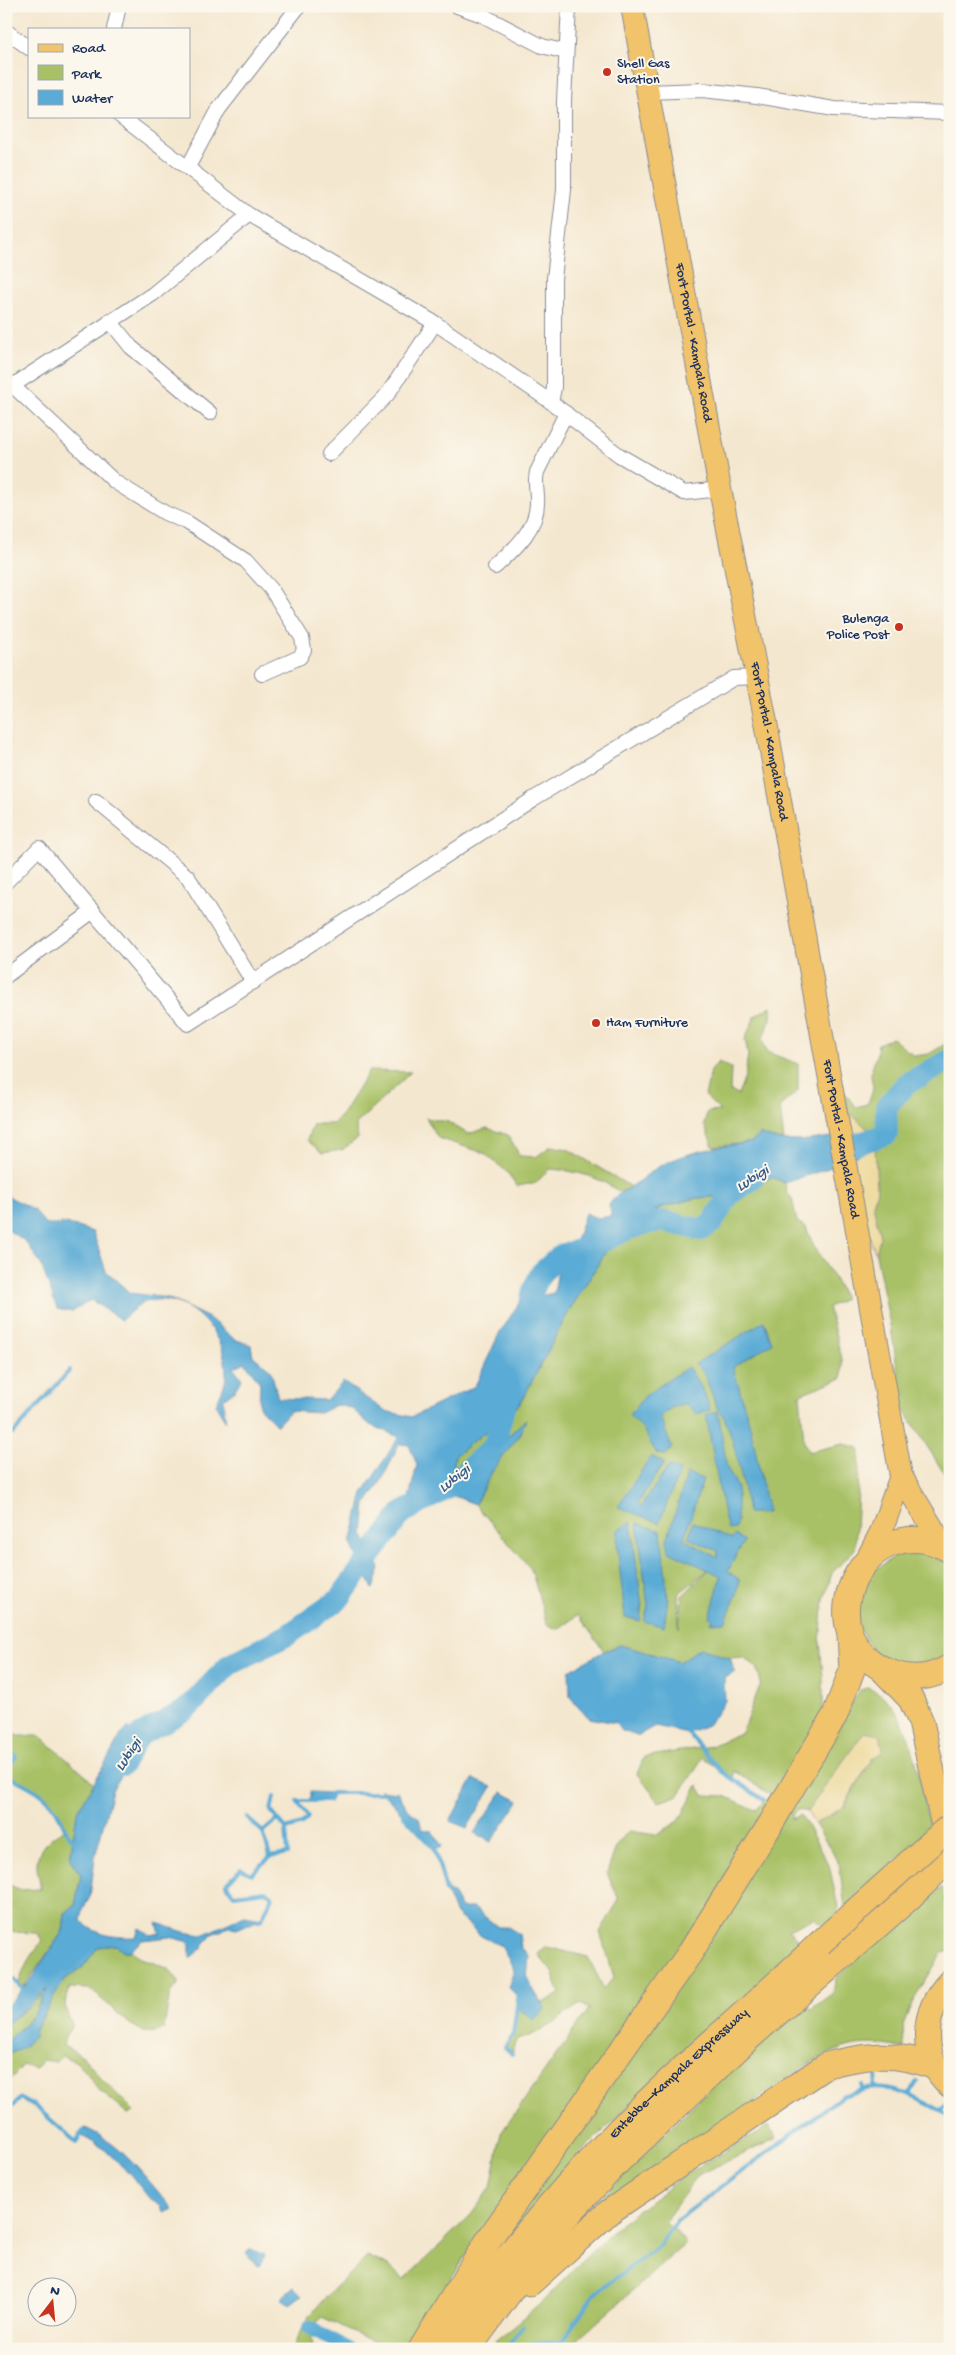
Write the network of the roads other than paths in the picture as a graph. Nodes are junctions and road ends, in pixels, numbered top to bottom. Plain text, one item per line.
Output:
1 (119, 6) edge
2 (300, 6) edge
3 (458, 6) edge
4 (569, 6) edge
5 (633, 7) edge
6 (114, 28) edge
7 (6, 31) edge
8 (28, 47) edge
9 (566, 52) junction
10 (648, 92) junction
11 (950, 113) edge
12 (123, 118) edge
13 (188, 167) junction
14 (249, 215) junction
15 (110, 321) junction
16 (435, 322) junction
17 (10, 389) edge
18 (551, 402) junction
19 (210, 413) dead end
20 (566, 413) junction
21 (329, 454) dead end
22 (720, 489) junction
23 (495, 566) dead end
24 (262, 674) dead end
25 (757, 676) junction
26 (96, 801) dead end
27 (6, 882) edge
28 (93, 911) junction
29 (6, 976) edge
30 (253, 982) junction
31 (901, 1476) junction
32 (947, 1548) edge
33 (867, 1560) junction
34 (850, 1634) junction
35 (950, 1668) edge
36 (881, 1669) junction
37 (950, 1826) edge
38 (950, 1851) edge
39 (950, 1858) edge
40 (950, 1982) edge
41 (942, 2076) edge
42 (472, 2344) edge
43 (421, 2349) edge
44 (439, 2349) edge

1 - 6 street
2 - 13 street
3 - 9 street
4 - 9 street
5 - 10 main road, Fort Portal - Kampala Road
7 - 8 street
9 - 18 street
10 - 11 street
10 - 22 main road, Fort Portal - Kampala Road
12 - 13 street
13 - 14 street
14 - 15 street
14 - 16 street
15 - 17 street
15 - 19 street
16 - 18 street
16 - 21 street
17 - 24 street
18 - 20 street
20 - 22 street
20 - 23 street
22 - 25 main road, Fort Portal - Kampala Road
25 - 30 street
25 - 31 main road, Fort Portal - Kampala Road
26 - 30 street
27 - 28 street
28 - 29 street
28 - 30 street
31 - 32 main road
31 - 33 main road
32 - 33 highway
33 - 34 highway
34 - 36 highway
34 - 43 highway
35 - 36 highway
36 - 38 highway
37 - 44 highway, Entebbe–Kampala Expressway, bridge
39 - 42 highway, Entebbe–Kampala Expressway
40 - 41 highway
41 - 42 highway

